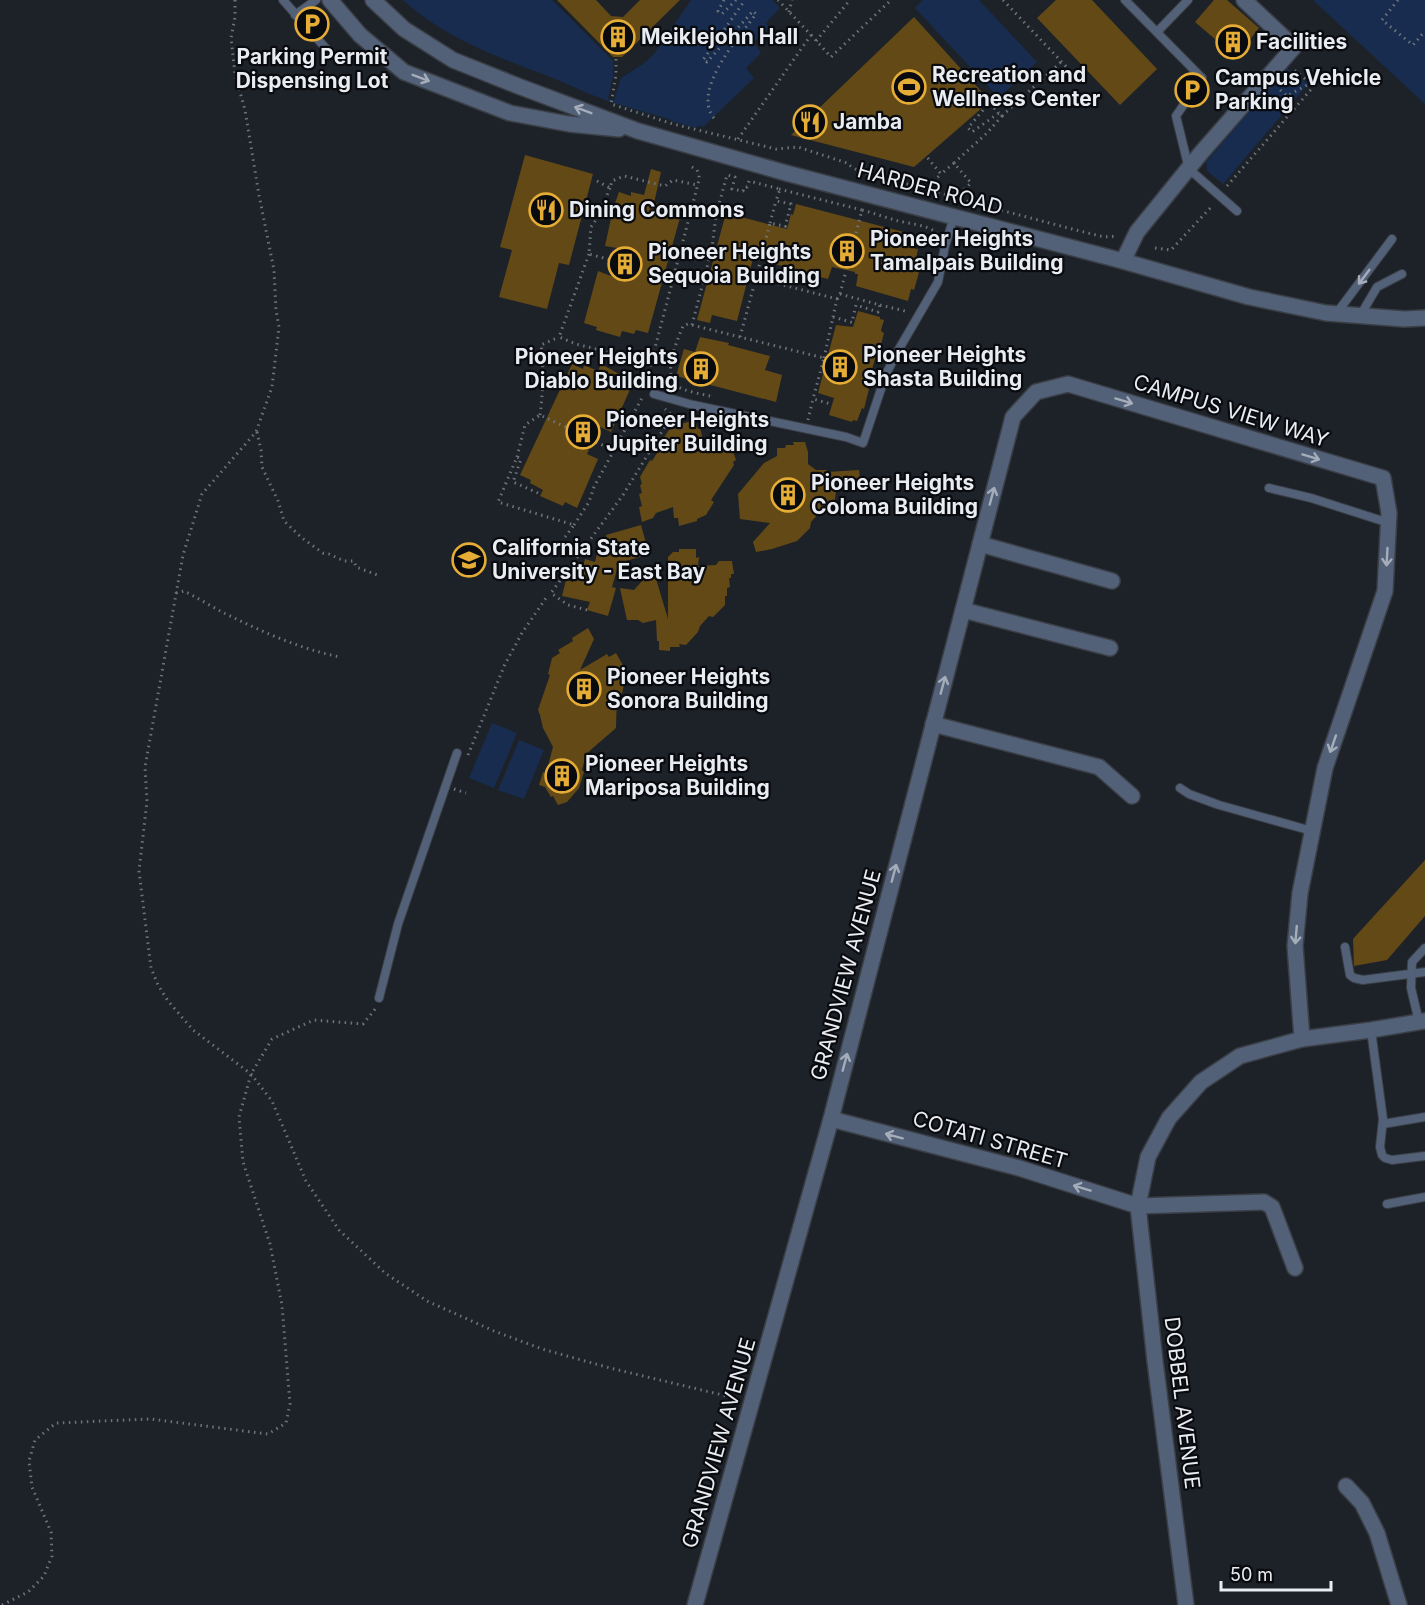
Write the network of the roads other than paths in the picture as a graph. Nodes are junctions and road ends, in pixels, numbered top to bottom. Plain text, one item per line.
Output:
1 (283, 0) edge
2 (316, 0) edge
3 (330, 0) edge
4 (374, 0) edge
5 (1125, 0) edge
6 (1188, 0) edge
7 (1244, 0) edge
8 (295, 15) junction
9 (1157, 32) junction
10 (330, 53) dead end
11 (638, 131) junction
12 (1189, 169) junction
13 (1237, 211) dead end
14 (954, 217) junction
15 (1392, 239) dead end
16 (1124, 261) junction
17 (1402, 274) dead end
18 (1336, 314) junction
19 (1360, 316) junction
20 (1425, 318) edge
21 (1068, 384) joint
22 (654, 394) dead end
23 (1269, 488) dead end
24 (1389, 522) junction
25 (980, 544) junction
26 (1112, 581) dead end
27 (963, 610) junction
28 (1110, 648) dead end
29 (933, 724) junction
30 (457, 753) dead end
31 (1180, 788) dead end
32 (1132, 796) dead end
33 (1312, 831) junction
34 (1345, 947) dead end
35 (1425, 948) edge
36 (1425, 972) edge
37 (1412, 973) junction
38 (379, 998) road end
39 (1422, 1022) edge
40 (1371, 1030) junction
41 (1302, 1039) junction
42 (1425, 1117) edge
43 (831, 1119) junction
44 (1383, 1124) junction
45 (1425, 1155) edge
46 (1425, 1197) edge
47 (1387, 1204) dead end
48 (1138, 1206) junction
49 (1295, 1268) dead end
50 (1346, 1486) dead end
51 (695, 1605) edge
52 (1186, 1605) edge
53 (1399, 1605) edge

1 - 8 lane
2 - 8 lane
3 -> 11 street, HARDER ROAD
11 -> 4 street, HARDER ROAD
5 - 9 lane
6 - 9 lane
7 - 12 street
8 - 10 lane
9 - 12 lane
11 - 14 street, HARDER ROAD
12 - 13 lane
12 - 16 street
14 - 16 street, HARDER ROAD
14 - 22 lane
15 -> 18 lane
16 - 18 street, HARDER ROAD
17 - 19 lane
18 - 19 street, HARDER ROAD
19 - 20 street, HARDER ROAD
21 -> 24 street, CAMPUS VIEW WAY
25 -> 21 street, GRANDVIEW AVENUE
23 - 24 lane
24 -> 33 street
25 - 26 street
25 - 27 street, GRANDVIEW AVENUE
27 - 28 street
29 -> 27 street, GRANDVIEW AVENUE
29 - 32 street
43 -> 29 street, GRANDVIEW AVENUE
30 - 38 lane
31 - 33 lane
33 -> 41 street
34 - 37 lane
35 - 37 lane
36 - 37 lane
37 - 39 lane
39 - 40 street, DOBBEL AVENUE
40 - 41 street, DOBBEL AVENUE
40 - 44 lane
41 - 48 street, DOBBEL AVENUE
42 - 44 lane
48 -> 43 street, COTATI STREET
43 - 51 street, GRANDVIEW AVENUE
44 - 45 lane
46 - 47 lane
48 - 49 street, COTATI STREET
48 - 52 street, DOBBEL AVENUE
50 - 53 street

